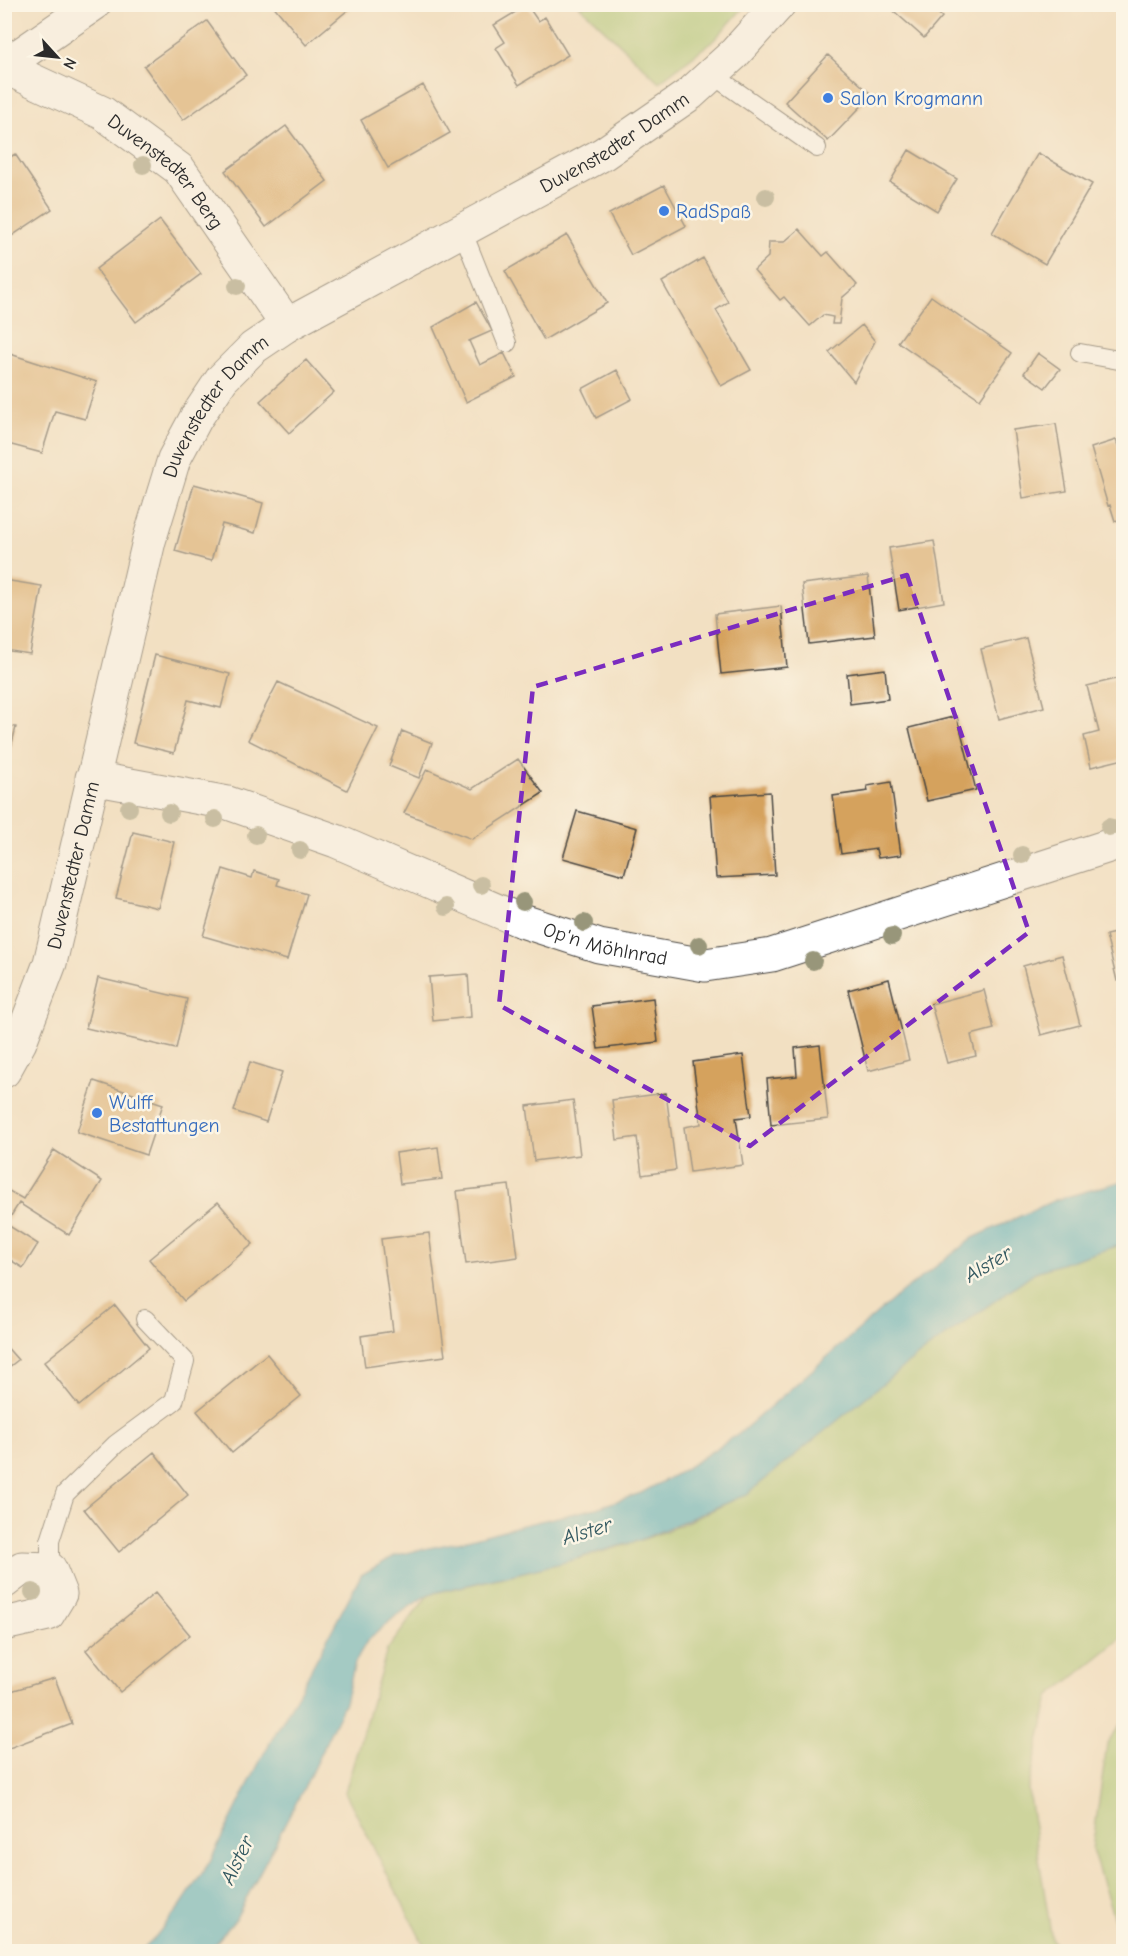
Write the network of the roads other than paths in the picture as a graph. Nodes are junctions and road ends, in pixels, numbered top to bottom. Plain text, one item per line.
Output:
1 (93, 4) edge
2 (779, 4) edge
3 (4, 66) edge
4 (713, 75) junction
5 (817, 148) dead end
6 (462, 230) junction
7 (287, 325) junction
8 (507, 343) dead end
9 (1080, 353) dead end
10 (1124, 361) edge
11 (93, 778) junction
12 (1124, 841) edge
13 (4, 1071) edge
14 (145, 1319) dead end
15 (50, 1569) junction
16 (4, 1582) edge
17 (8, 1619) edge

1 - 3 street, Duvenstedter Berg
2 - 4 street, Duvenstedter Damm
3 - 7 street, Duvenstedter Berg
4 - 5 lane
4 - 6 street, Duvenstedter Damm
6 - 7 street, Duvenstedter Damm
6 - 8 lane
7 - 11 street, Duvenstedter Damm
9 - 10 lane
11 - 12 street, Op'n Möhlnrad
11 - 13 street, Duvenstedter Damm
14 - 15 lane
15 - 16 street
15 - 17 street

